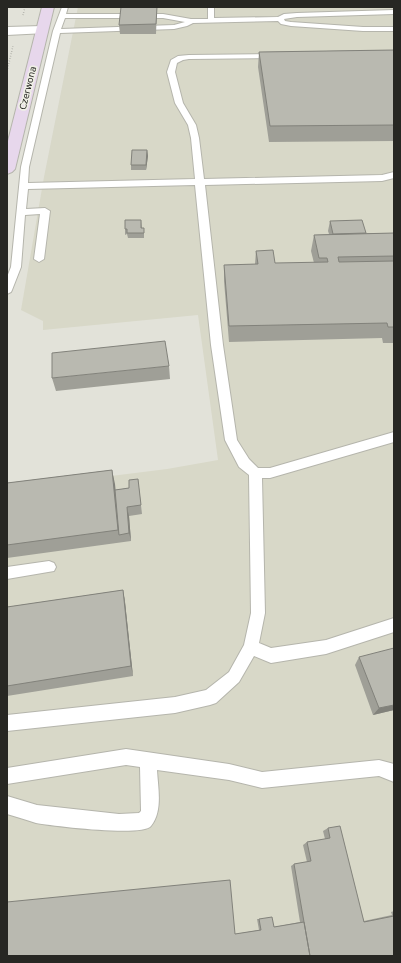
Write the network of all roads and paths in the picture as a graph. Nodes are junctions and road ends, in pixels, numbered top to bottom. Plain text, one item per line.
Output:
1 (48, 7) edge
2 (65, 7) edge
3 (210, 7) edge
4 (394, 12) edge
5 (61, 16) junction
6 (280, 19) junction
7 (191, 21) junction
8 (212, 21) junction
9 (394, 29) edge
10 (42, 30) junction
11 (7, 31) edge
12 (57, 31) junction
13 (284, 55) edge
14 (7, 169) edge
15 (394, 175) edge
16 (201, 182) junction
17 (24, 186) junction
18 (22, 212) junction
19 (39, 259) dead end
20 (7, 290) edge
21 (394, 436) edge
22 (255, 473) junction
23 (49, 567) dead end
24 (7, 574) edge
25 (394, 625) edge
26 (250, 647) junction
27 (7, 723) edge
28 (148, 761) junction
29 (394, 774) edge
30 (7, 776) edge
31 (7, 805) edge

1 - 10 main road, Czerwona
2 - 5 lane
3 - 8 lane
4 - 6 lane
5 - 7 lane
5 - 12 lane
6 - 8 lane
6 - 9 lane
7 - 8 lane
7 - 12 lane
10 - 11 street
10 - 14 main road, Czerwona
12 - 17 lane
13 - 16 lane
15 - 16 lane
16 - 17 lane
16 - 22 lane
17 - 18 lane
18 - 19 lane
18 - 20 lane
21 - 22 lane
22 - 26 lane
23 - 24 lane
25 - 26 lane
26 - 27 lane
28 - 29 lane
28 - 30 lane
28 - 31 lane

